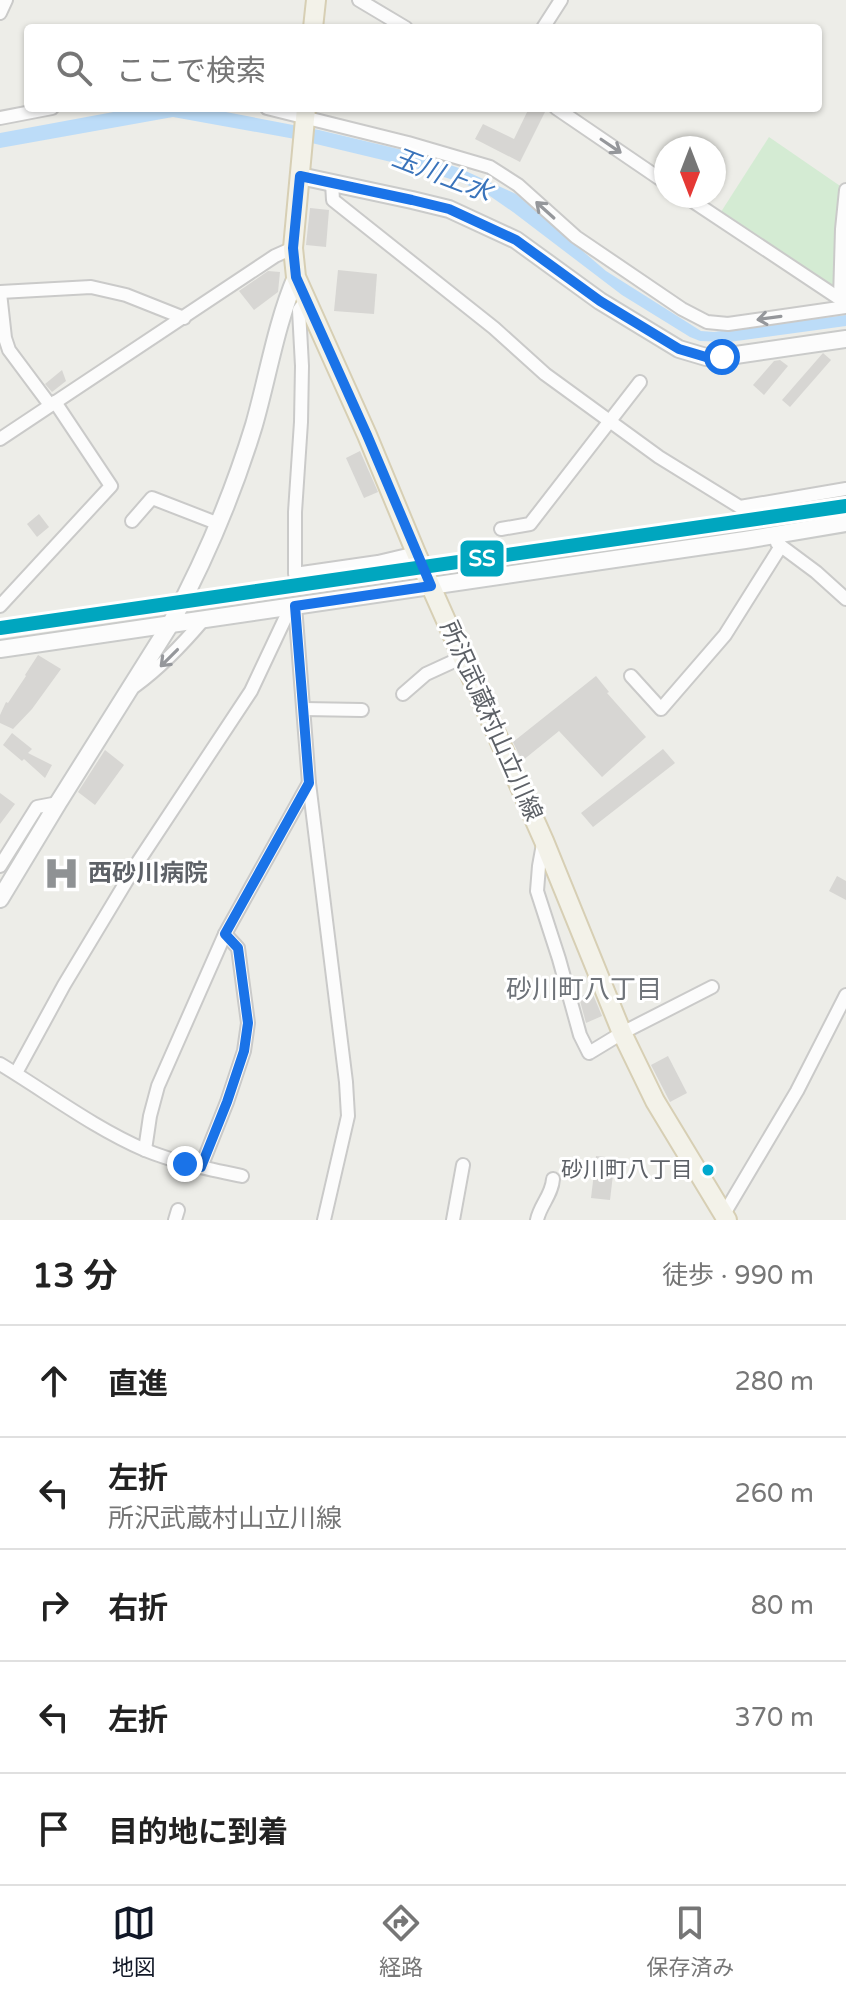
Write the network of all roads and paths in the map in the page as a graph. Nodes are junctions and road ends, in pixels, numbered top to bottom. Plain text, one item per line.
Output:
1 (6, 0) edge
2 (316, 0) edge
3 (359, 0) edge
4 (561, 0) edge
5 (0, 13) edge
6 (313, 24) edge
7 (399, 24) edge
8 (546, 24) edge
9 (31, 112) edge
10 (562, 112) edge
11 (305, 116) edge
12 (0, 118) edge
13 (300, 169) junction
14 (654, 175) edge
15 (332, 183) junction
16 (846, 190) edge
17 (703, 208) edge
18 (293, 248) junction
19 (296, 277) junction
20 (0, 292) edge
21 (306, 300) junction
22 (844, 304) edge
23 (184, 318) junction
24 (846, 339) edge
25 (640, 382) dead end
26 (52, 403) junction
27 (608, 421) junction
28 (0, 439) edge
29 (846, 489) edge
30 (132, 521) dead end
31 (846, 523) edge
32 (219, 524) junction
33 (501, 529) dead end
34 (774, 541) junction
35 (416, 553) junction
36 (431, 586) junction
37 (846, 599) edge
38 (0, 606) edge
39 (293, 606) junction
40 (204, 619) junction
41 (171, 623) junction
42 (0, 649) edge
43 (463, 657) junction
44 (631, 676) dead end
45 (129, 690) junction
46 (403, 694) dead end
47 (304, 709) junction
48 (362, 710) dead end
49 (309, 783) junction
50 (58, 803) junction
51 (544, 841) junction
52 (0, 866) edge
53 (0, 899) edge
54 (225, 934) junction
55 (712, 987) dead end
56 (846, 995) edge
57 (622, 1033) junction
58 (0, 1064) edge
59 (16, 1073) junction
60 (145, 1150) junction
61 (463, 1165) dead end
62 (201, 1167) junction
63 (242, 1176) dead end
64 (553, 1179) dead end
65 (725, 1218) edge
66 (324, 1220) edge
67 (453, 1220) edge
68 (537, 1220) edge

1 - 5 street
2 - 6 main road
3 - 7 street
4 - 8 street
9 - 12 street
10 -> 14 street
11 - 13 main road, 所沢武蔵村山立川線
22 -> 11 street
13 - 15 street
13 - 18 main road, 所沢武蔵村山立川線
15 - 24 street
15 - 27 street
16 - 22 street
17 - 22 street
18 - 19 main road, 所沢武蔵村山立川線
18 - 23 street
19 - 21 main road, 所沢武蔵村山立川線
19 - 32 street
20 - 23 street
20 - 26 street
21 - 35 main road, 所沢武蔵村山立川線
21 - 35 street
23 - 26 street
25 - 27 street
26 - 28 street
26 - 38 street
27 - 29 street
27 - 33 street
30 - 32 street
31 - 34 street
32 - 41 street
34 - 36 street
34 - 37 street
34 - 44 street
35 - 36 main road, 所沢武蔵村山立川線
36 - 39 street
36 - 43 main road, 所沢武蔵村山立川線
39 - 40 street
39 - 47 street
39 - 59 street
40 - 41 street
40 -> 45 street
41 - 42 street
41 - 45 street
43 - 46 street
43 - 51 main road, 所沢武蔵村山立川線
45 - 50 street
47 - 48 street
47 - 49 street
49 - 54 street
49 - 66 street
50 - 52 street
50 - 53 street
51 - 57 main road, 所沢武蔵村山立川線
51 - 57 street
54 - 60 street
54 - 62 street
55 - 57 street
56 - 65 street
57 - 65 main road, 所沢武蔵村山立川線
58 - 59 street
59 - 60 street
60 - 62 street
61 - 67 street
62 - 63 street
64 - 68 street

